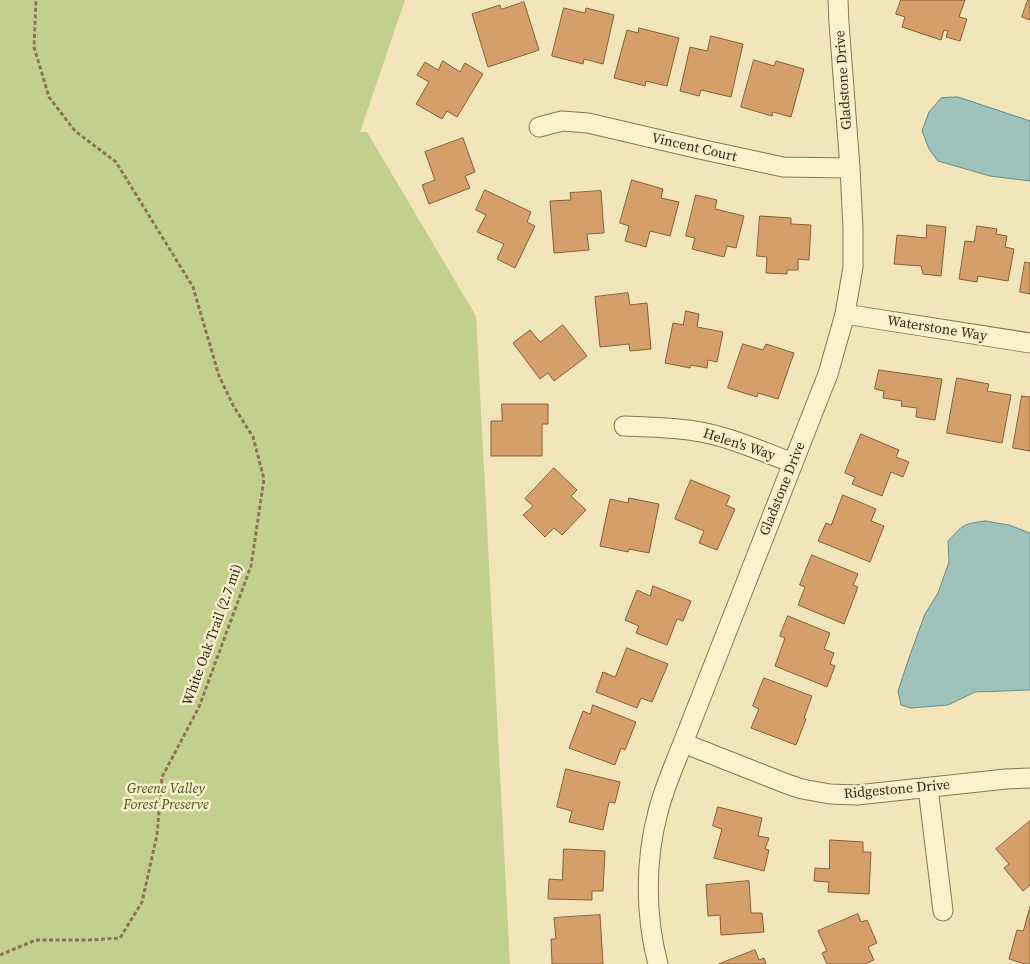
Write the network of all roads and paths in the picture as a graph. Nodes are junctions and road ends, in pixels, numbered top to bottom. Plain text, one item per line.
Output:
1 (36, 0) edge
2 (838, 0) edge
3 (539, 127) dead end
4 (850, 168) junction
5 (845, 314) junction
6 (1030, 343) edge
7 (624, 426) dead end
8 (793, 463) junction
9 (683, 743) junction
10 (1030, 778) edge
11 (928, 788) junction
12 (943, 911) dead end
13 (0, 955) edge
14 (658, 964) edge

1 - 13 path, White Oak Trail (2.7 mi)
2 - 4 street, Gladstone Drive
3 - 4 street, Vincent Court
4 - 5 street, Gladstone Drive
5 - 6 street, Waterstone Way
5 - 8 street, Gladstone Drive
7 - 8 street, Helen's Way
8 - 9 street, Gladstone Drive
9 - 11 street, Ridgestone Drive
9 - 14 street, Gladstone Drive
10 - 11 street, Ridgestone Drive
11 - 12 street

